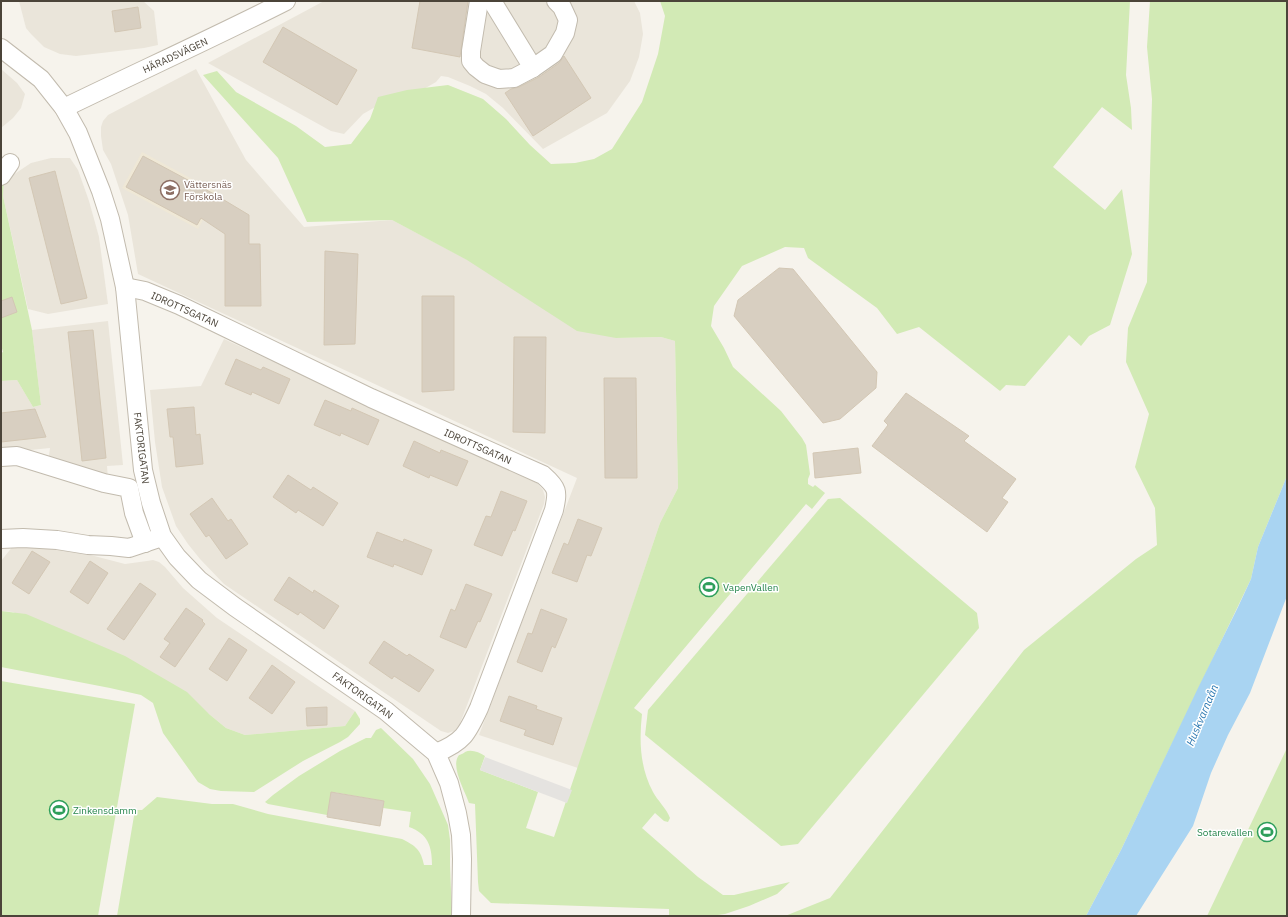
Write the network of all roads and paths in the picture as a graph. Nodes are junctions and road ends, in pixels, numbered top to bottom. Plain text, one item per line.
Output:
1 (286, 1) edge
2 (480, 1) edge
3 (492, 1) edge
4 (556, 1) edge
5 (256, 8) edge
6 (1, 48) edge
7 (533, 68) junction
8 (64, 108) junction
9 (125, 287) junction
10 (1, 457) edge
11 (162, 536) junction
12 (1, 539) edge
13 (145, 543) junction
14 (436, 753) junction
15 (461, 916) edge

1 - 5 street, HÄRADSVÄGEN
2 - 7 street
3 - 7 street
4 - 7 street
5 - 8 street, HÄRADSVÄGEN
6 - 8 street, FAKTORIGATAN
8 - 9 street, FAKTORIGATAN
9 - 11 street, FAKTORIGATAN
9 - 14 street, IDROTTSGATAN
10 - 13 street
11 - 13 street
11 - 14 street, FAKTORIGATAN
12 - 13 street
14 - 15 street, FAKTORIGATAN

